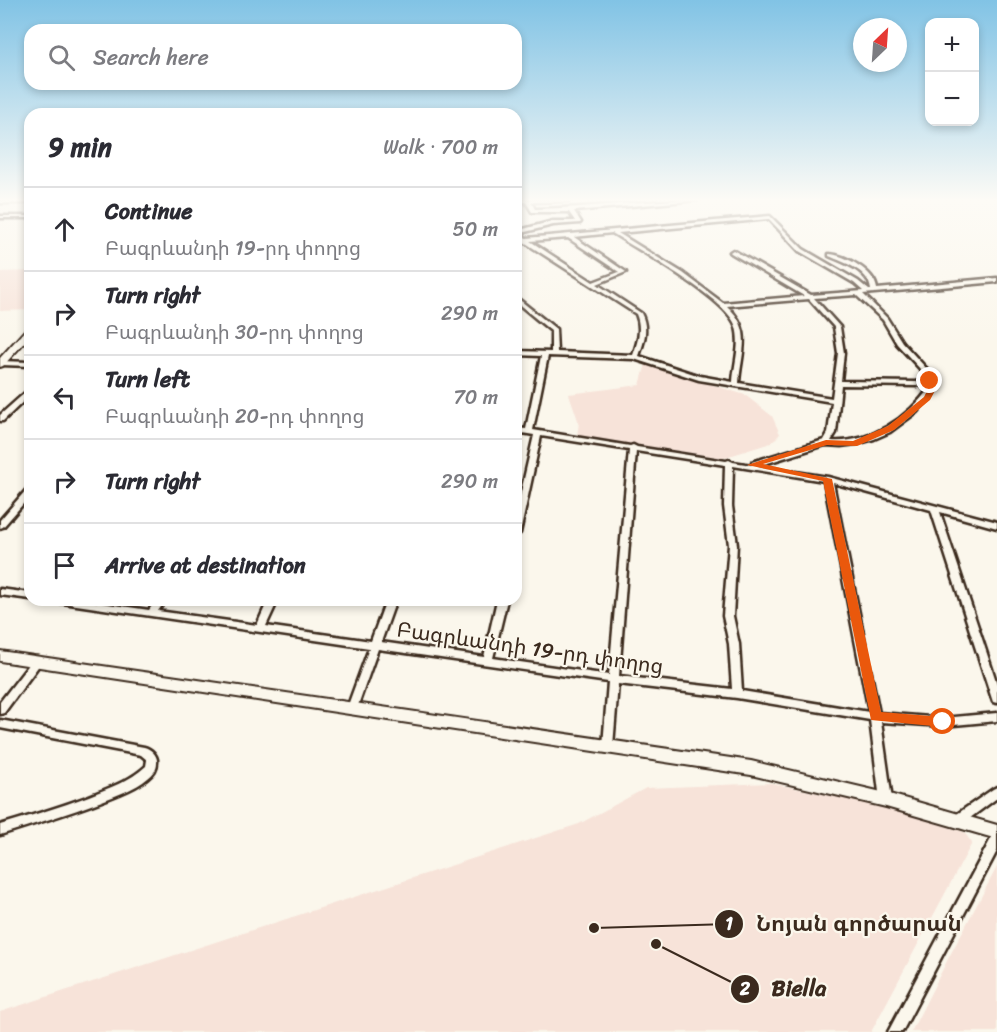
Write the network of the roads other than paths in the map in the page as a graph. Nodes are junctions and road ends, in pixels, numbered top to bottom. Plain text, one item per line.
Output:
1 (537, 248) edge
2 (588, 248) edge
3 (638, 248) edge
4 (799, 248) edge
5 (733, 252) dead end
6 (831, 255) dead end
7 (997, 280) edge
8 (592, 284) junction
9 (871, 291) junction
10 (858, 293) junction
11 (810, 297) junction
12 (522, 304) edge
13 (725, 304) junction
14 (24, 337) edge
15 (522, 353) edge
16 (544, 354) junction
17 (554, 355) junction
18 (635, 357) junction
19 (24, 363) edge
20 (0, 364) edge
21 (930, 381) junction
22 (736, 383) junction
23 (839, 383) junction
24 (24, 397) edge
25 (836, 401) junction
26 (0, 419) edge
27 (522, 431) edge
28 (533, 432) junction
29 (826, 443) junction
30 (633, 447) junction
31 (729, 462) junction
32 (752, 465) junction
33 (828, 479) junction
34 (522, 497) edge
35 (24, 498) edge
36 (934, 507) junction
37 (0, 525) edge
38 (997, 525) edge
39 (0, 592) edge
40 (24, 595) edge
41 (102, 606) edge
42 (156, 606) edge
43 (270, 606) edge
44 (389, 606) edge
45 (501, 606) edge
46 (152, 613) junction
47 (260, 628) junction
48 (376, 645) junction
49 (0, 656) edge
50 (488, 661) junction
51 (37, 662) junction
52 (612, 680) junction
53 (737, 694) junction
54 (997, 699) edge
55 (352, 708) junction
56 (0, 710) edge
57 (875, 717) junction
58 (997, 717) edge
59 (0, 724) edge
60 (608, 746) junction
61 (997, 792) edge
62 (886, 800) junction
63 (958, 820) junction
64 (0, 830) edge
65 (997, 832) edge
66 (997, 839) edge
67 (895, 1032) edge

1 - 8 street
2 - 8 street
3 - 13 street
4 - 9 street
5 - 11 street
6 - 9 street
7 - 9 street
8 - 18 street
9 - 10 street
10 - 11 street
10 - 21 street
11 - 13 street
11 - 23 street
12 - 17 street
13 - 22 street
14 - 20 street
15 - 16 street
16 - 17 street
16 - 28 street
17 - 18 street
18 - 22 street
19 - 20 street
21 - 23 street
21 - 29 street
22 - 25 street
23 - 25 street
24 - 26 street
25 - 29 street
27 - 28 street
28 - 30 street
28 - 34 street
29 - 32 street
30 - 31 street
30 - 52 street
31 - 32 street
31 - 53 street
32 - 33 street
33 - 36 street
33 - 57 street
35 - 37 street
36 - 38 street
36 - 54 street
39 - 40 street
41 - 46 street, Բագրևանդի 19-րդ փողոց
42 - 46 street
43 - 47 street
44 - 48 street
45 - 50 street
46 - 47 street, Բագրևանդի 19-րդ փողոց
47 - 48 street, Բագրևանդի 19-րդ փողոց
48 - 50 street, Բագրևանդի 19-րդ փողոց
48 - 55 street
49 - 51 street
50 - 52 street, Բագրևանդի 19-րդ փողոց
51 - 55 street
51 - 56 street
52 - 53 street, Բագրևանդի 19-րդ փողոց
52 - 60 street
53 - 57 street, Բագրևանդի 19-րդ փողոց
55 - 60 street
57 - 58 street, Բագրևանդի 19-րդ փողոց
57 - 62 street
59 - 64 street
60 - 62 street
61 - 63 street
62 - 63 street
63 - 65 street
66 - 67 street

